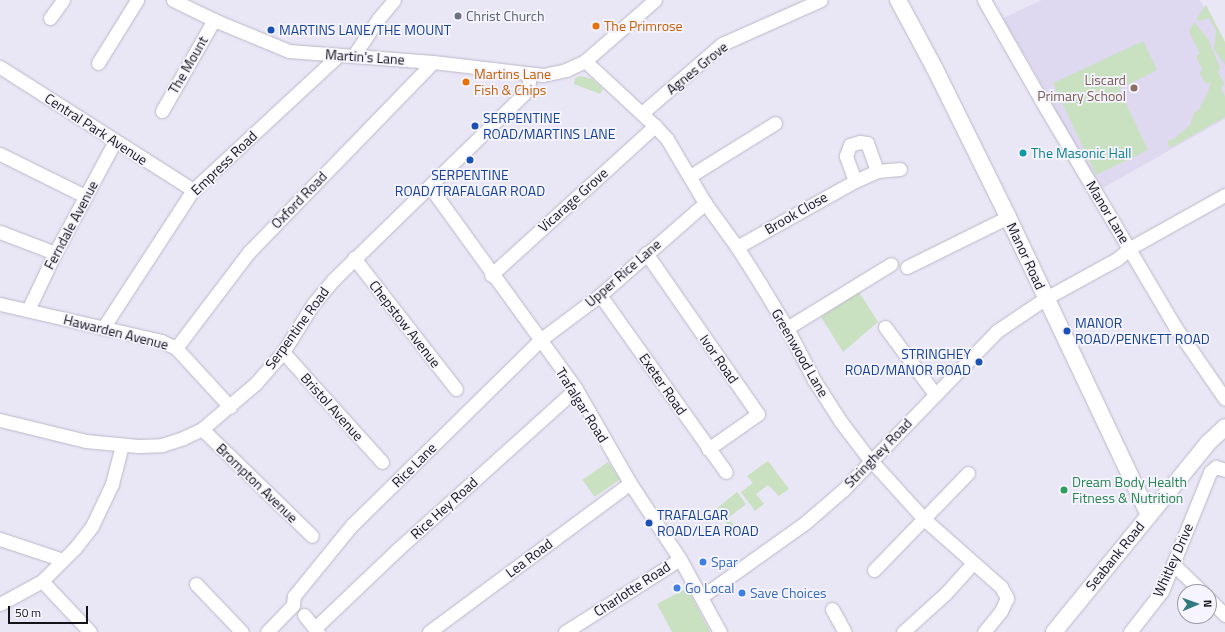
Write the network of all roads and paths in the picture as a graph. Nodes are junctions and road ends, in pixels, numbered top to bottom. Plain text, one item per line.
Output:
1 (63, 0) edge
2 (137, 0) edge
3 (173, 0) edge
4 (394, 0) edge
5 (821, 0) edge
6 (898, 0) edge
7 (984, 0) edge
8 (651, 1) edge
9 (50, 18) dead end
10 (214, 20) junction
11 (339, 55) junction
12 (354, 55) junction
13 (585, 61) junction
14 (433, 62) junction
15 (98, 63) dead end
16 (0, 67) edge
17 (530, 74) junction
18 (162, 110) dead end
19 (642, 113) junction
20 (775, 123) dead end
21 (656, 126) junction
22 (115, 141) junction
23 (0, 154) edge
24 (900, 169) dead end
25 (877, 172) junction
26 (690, 176) junction
27 (855, 181) junction
28 (430, 187) junction
29 (193, 190) junction
30 (1225, 195) edge
31 (85, 196) junction
32 (705, 203) junction
33 (1008, 217) junction
34 (0, 232) edge
35 (737, 247) junction
36 (1130, 248) junction
37 (55, 253) junction
38 (646, 253) junction
39 (354, 258) junction
40 (890, 264) dead end
41 (907, 267) dead end
42 (492, 275) junction
43 (600, 295) junction
44 (1046, 298) junction
45 (0, 304) edge
46 (28, 310) junction
47 (885, 326) dead end
48 (103, 328) junction
49 (787, 328) junction
50 (540, 340) junction
51 (176, 348) junction
52 (283, 352) junction
53 (456, 389) dead end
54 (576, 389) junction
55 (936, 394) junction
56 (1225, 400) edge
57 (230, 407) junction
58 (0, 420) edge
59 (1225, 427) edge
60 (202, 430) junction
61 (122, 445) junction
62 (708, 449) junction
63 (872, 461) junction
64 (382, 462) dead end
65 (1225, 470) edge
66 (726, 472) dead end
67 (968, 473) dead end
68 (630, 483) junction
69 (1149, 515) junction
70 (924, 519) junction
71 (312, 536) dead end
72 (0, 539) edge
73 (680, 559) junction
74 (63, 560) junction
75 (973, 563) junction
76 (1173, 564) junction
77 (874, 570) dead end
78 (42, 581) junction
79 (196, 584) dead end
80 (1194, 584) edge
81 (701, 597) junction
82 (0, 604) edge
83 (1217, 607) edge
84 (832, 609) dead end
85 (304, 615) dead end
86 (1225, 615) edge
87 (317, 630) edge
88 (90, 632) edge
89 (242, 632) edge
90 (266, 632) edge
91 (429, 632) edge
92 (565, 632) edge
93 (720, 632) edge
94 (844, 632) edge
95 (903, 632) edge
96 (984, 632) edge
97 (1054, 632) edge
98 (1130, 632) edge

1 - 9 street
2 - 15 street
3 - 10 street, Martin's Lane
4 - 12 street
5 - 19 street, Agnes Grove
6 - 33 main road, Manor Road
7 - 36 street, Manor Lane
8 - 13 street, Martin's Lane
10 - 11 street, Martin's Lane
10 - 18 street, The Mount
11 - 12 street, Martin's Lane
11 - 29 street, Empress Road
12 - 14 street, Martin's Lane
13 - 17 street, Martin's Lane
13 - 19 street, Greenwood Lane
14 - 17 street, Martin's Lane
14 - 51 street, Oxford Road
16 - 22 street, Central Park Avenue
17 - 28 street, Serpentine Road
19 - 21 street, Greenwood Lane
20 - 26 street
21 - 26 street, Greenwood Lane
21 - 42 street, Vicarage Grove
22 - 29 street, Central Park Avenue
22 - 31 street, Ferndale Avenue
23 - 31 street
24 - 25 street, Brook Close
25 - 27 street, Brook Close
25 - 27 street
26 - 32 street, Greenwood Lane
27 - 35 street, Brook Close
28 - 39 street, Serpentine Road
28 - 42 street, Trafalgar Road
29 - 48 street, Empress Road
30 - 36 street, Stringhey Road
31 - 37 street, Ferndale Avenue
32 - 35 street, Greenwood Lane
32 - 38 street, Upper Rice Lane
33 - 41 street
33 - 44 main road, Manor Road
34 - 37 street
35 - 49 street, Greenwood Lane
36 - 44 street, Stringhey Road
36 - 56 street, Manor Lane
37 - 46 street, Ferndale Avenue
38 - 43 street, Upper Rice Lane
38 - 62 street, Ivor Road
39 - 52 street, Serpentine Road
39 - 53 street, Chepstow Avenue
40 - 49 street
42 - 50 street, Trafalgar Road
43 - 50 street, Upper Rice Lane
43 - 62 street, Exeter Road
44 - 55 street, Stringhey Road
44 - 69 main road, Manor Road
45 - 46 street, Hawarden Avenue
46 - 48 street, Hawarden Avenue
47 - 55 street
48 - 51 street, Hawarden Avenue
49 - 63 street, Greenwood Lane
50 - 54 street, Trafalgar Road
50 - 90 street, Rice Lane
51 - 57 street, Hawarden Avenue
52 - 57 street, Serpentine Road
52 - 64 street, Bristol Avenue
54 - 68 street, Trafalgar Road
54 - 87 street, Rice Hey Road
55 - 63 street, Stringhey Road
57 - 60 street, Serpentine Road
58 - 61 street, Serpentine Road
59 - 69 main road, Seabank Road
60 - 61 street, Serpentine Road
60 - 71 street, Brompton Avenue
61 - 74 street
62 - 66 street, Exeter Road
63 - 70 street, Greenwood Lane
63 - 81 street, Stringhey Road
65 - 76 street, Whitley Drive
67 - 70 street
68 - 73 street, Trafalgar Road
68 - 91 street, Lea Road
69 - 97 main road, Seabank Road
70 - 75 street, Greenwood Lane
70 - 77 street
72 - 74 street
73 - 81 street, Trafalgar Road
73 - 92 street, Charlotte Road
74 - 78 street
75 - 95 street
75 - 96 street, Greenwood Lane
76 - 80 street
76 - 98 street, Whitley Drive
78 - 82 street
78 - 88 street
79 - 89 street
81 - 93 street, Trafalgar Road
83 - 86 street
84 - 94 street
85 - 87 street

